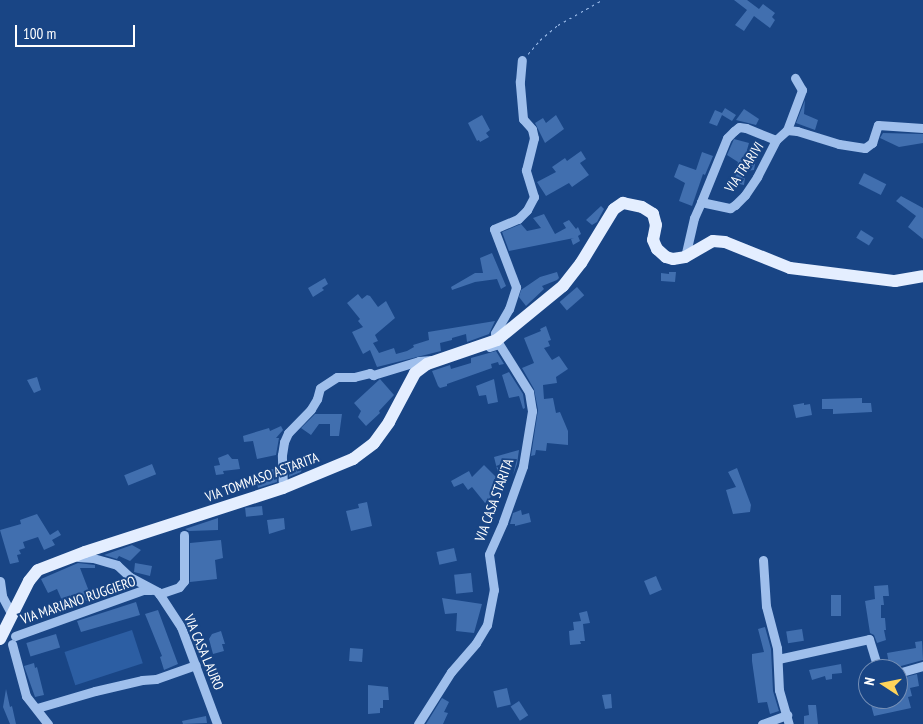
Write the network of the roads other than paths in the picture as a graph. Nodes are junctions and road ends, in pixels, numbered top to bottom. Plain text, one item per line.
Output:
1 (522, 60) road end
2 (795, 78) dead end
3 (923, 128) edge
4 (787, 130) junction
5 (776, 140) junction
6 (701, 202) junction
7 (684, 257) junction
8 (923, 276) edge
9 (497, 340) junction
10 (463, 352) junction
11 (440, 360) junction
12 (283, 488) junction
13 (184, 535) dead end
14 (763, 560) dead end
15 (49, 565) junction
16 (0, 581) edge
17 (155, 592) junction
18 (12, 615) junction
19 (8, 638) edge
20 (778, 659) junction
21 (875, 659) edge
22 (196, 666) junction
23 (923, 666) edge
24 (908, 670) edge
25 (37, 708) junction
26 (788, 720) edge
27 (48, 724) edge
28 (217, 724) edge
29 (418, 724) edge
30 (762, 724) edge

1 - 9 street
2 - 4 street, VIA TRARIVI
3 - 4 street
4 - 5 street, VIA TRARIVI
5 - 6 street, VIA TRARIVI
5 - 6 street, VIA TRARIVI
6 - 7 street, VIA TRARIVI
7 - 8 main road
7 - 9 main road, VIA TOMMASO ASTARITA
9 - 10 main road, VIA TOMMASO ASTARITA
10 - 11 main road, VIA TOMMASO ASTARITA
10 - 29 street, VIA CASA STARITA
11 - 12 main road, VIA TOMMASO ASTARITA
11 - 12 street
12 - 15 main road, VIA TOMMASO ASTARITA
13 - 17 street
14 - 20 street
15 - 17 street, VIA CASA LAURO
15 - 18 main road, VIA TOMMASO ASTARITA
16 - 18 street
17 - 19 street, VIA MARIANO RUGGIERO
17 - 22 street, VIA CASA LAURO
18 - 19 main road, VIA TOMMASO ASTARITA
19 - 25 street, VIA MARIANO RUGGIERO
20 - 21 street
20 - 26 street
22 - 25 street
22 - 28 street, VIA CASA LAURO
23 - 24 street
25 - 27 street, VIA MARIANO RUGGIERO
26 - 30 street

